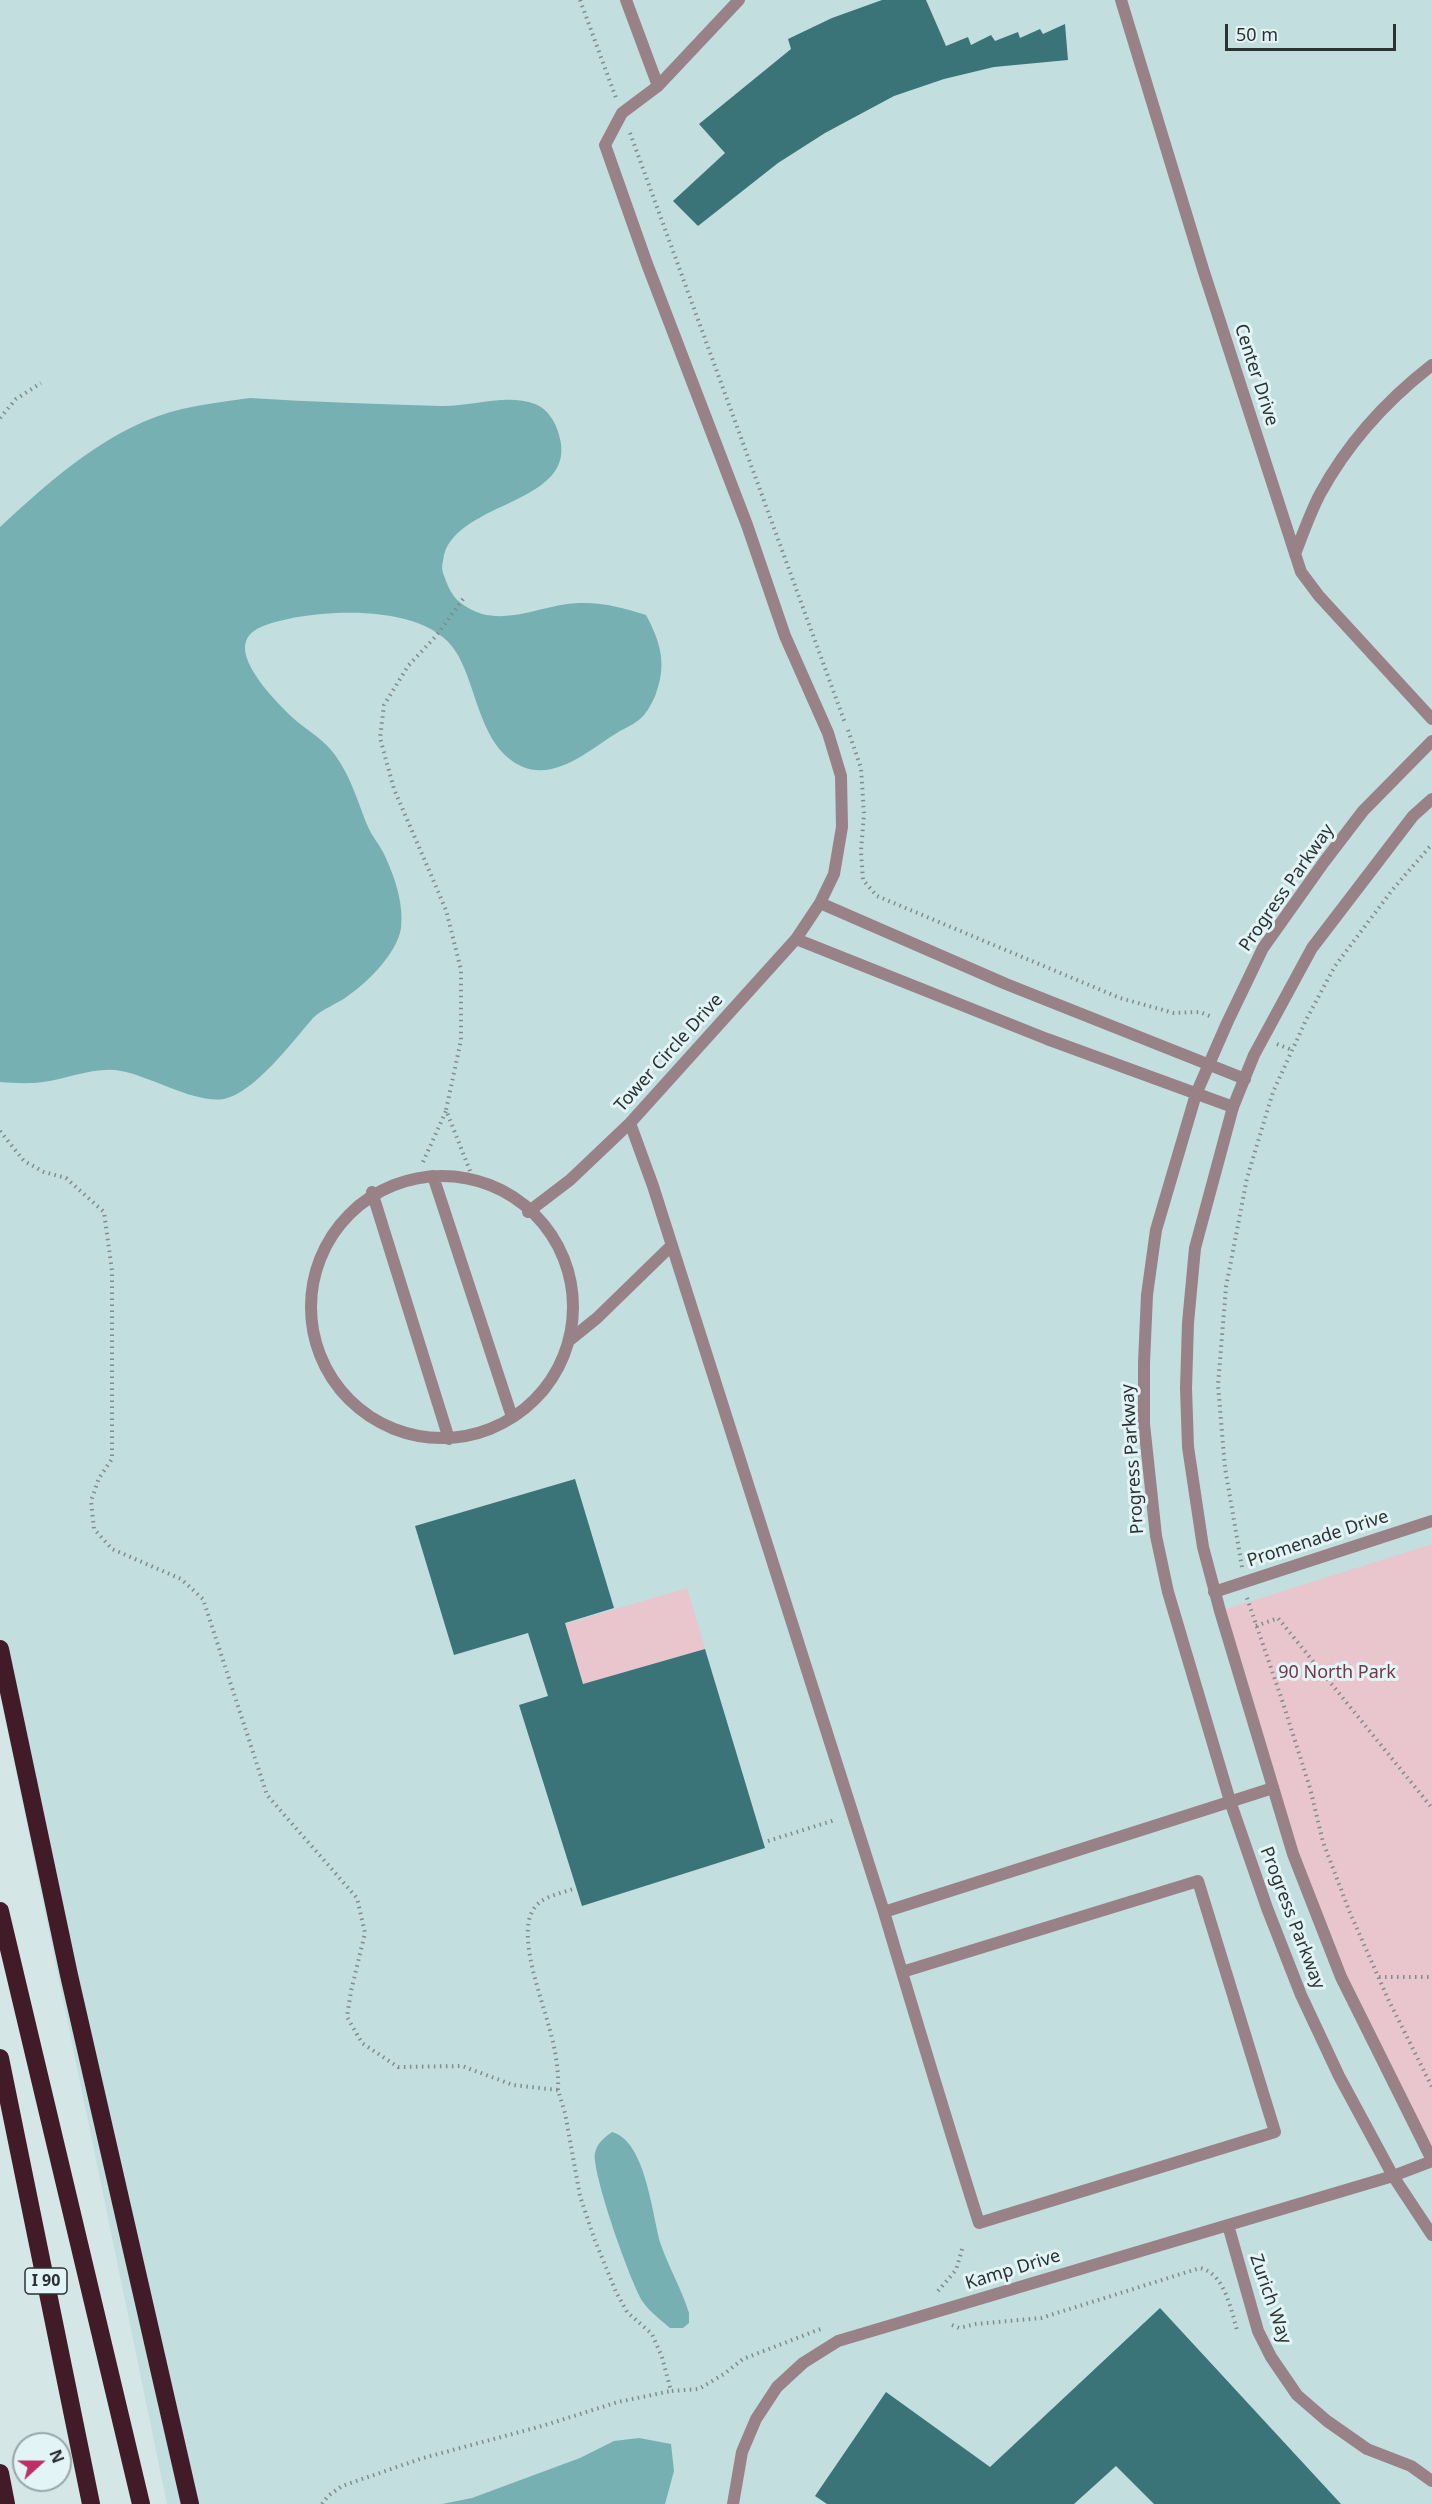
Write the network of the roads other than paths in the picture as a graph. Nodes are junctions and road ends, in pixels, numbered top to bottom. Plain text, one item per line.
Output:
1 (626, 0) edge
2 (739, 0) edge
3 (1121, 0) edge
4 (658, 86) junction
5 (1432, 365) edge
6 (1295, 554) junction
7 (1432, 719) edge
8 (1432, 741) edge
9 (1432, 799) edge
10 (820, 903) junction
11 (796, 939) junction
12 (1208, 1064) junction
13 (1245, 1078) junction
14 (1196, 1094) junction
15 (1233, 1107) junction
16 (630, 1123) junction
17 (433, 1176) junction
18 (372, 1192) junction
19 (528, 1212) junction
20 (671, 1246) junction
21 (571, 1339) junction
22 (512, 1417) junction
23 (449, 1439) junction
24 (1432, 1521) edge
25 (1214, 1592) junction
26 (0, 1649) edge
27 (1274, 1788) junction
28 (1230, 1802) junction
29 (0, 1911) edge
30 (884, 1912) junction
31 (902, 1972) junction
32 (0, 2058) edge
33 (1432, 2160) edge
34 (1393, 2176) junction
35 (1228, 2225) junction
36 (1432, 2235) edge
37 (0, 2473) edge
38 (1432, 2481) edge
39 (6, 2504) edge
40 (92, 2504) edge
41 (141, 2504) edge
42 (190, 2504) edge
43 (733, 2504) edge

1 - 4 street
2 - 4 street, Tower Circle Drive
3 - 6 street, Center Drive
4 - 10 street, Tower Circle Drive
5 - 6 street
6 - 7 street, Center Drive
8 - 12 street, Progress Parkway
9 - 13 street, Progress Parkway
10 - 11 street, Tower Circle Drive
10 - 12 street
11 - 14 street
11 - 16 street, Tower Circle Drive
12 - 13 street
12 - 14 street, Progress Parkway
13 - 15 street, Progress Parkway
14 - 15 street
14 - 28 street, Progress Parkway
15 - 25 street, Progress Parkway
16 - 19 street, Tower Circle Drive
16 - 20 street
17 - 18 street
17 - 19 street
17 - 22 street
18 - 23 street
18 - 23 street
19 - 21 street
20 - 21 street
20 - 30 street
21 - 22 street
22 - 23 street
24 - 25 street, Promenade Drive
25 - 27 street, Progress Parkway
26 - 42 highway
27 - 28 street
27 - 33 street, Progress Parkway
28 - 30 street
28 - 34 street, Progress Parkway
29 - 41 highway
30 - 31 street
31 - 31 street
32 - 40 highway, I 90
33 - 34 street, Kamp Drive
34 - 35 street, Kamp Drive
34 - 36 street, Progress Parkway
35 - 38 street, Zurich Way
35 - 43 street, Kamp Drive
37 - 39 highway

